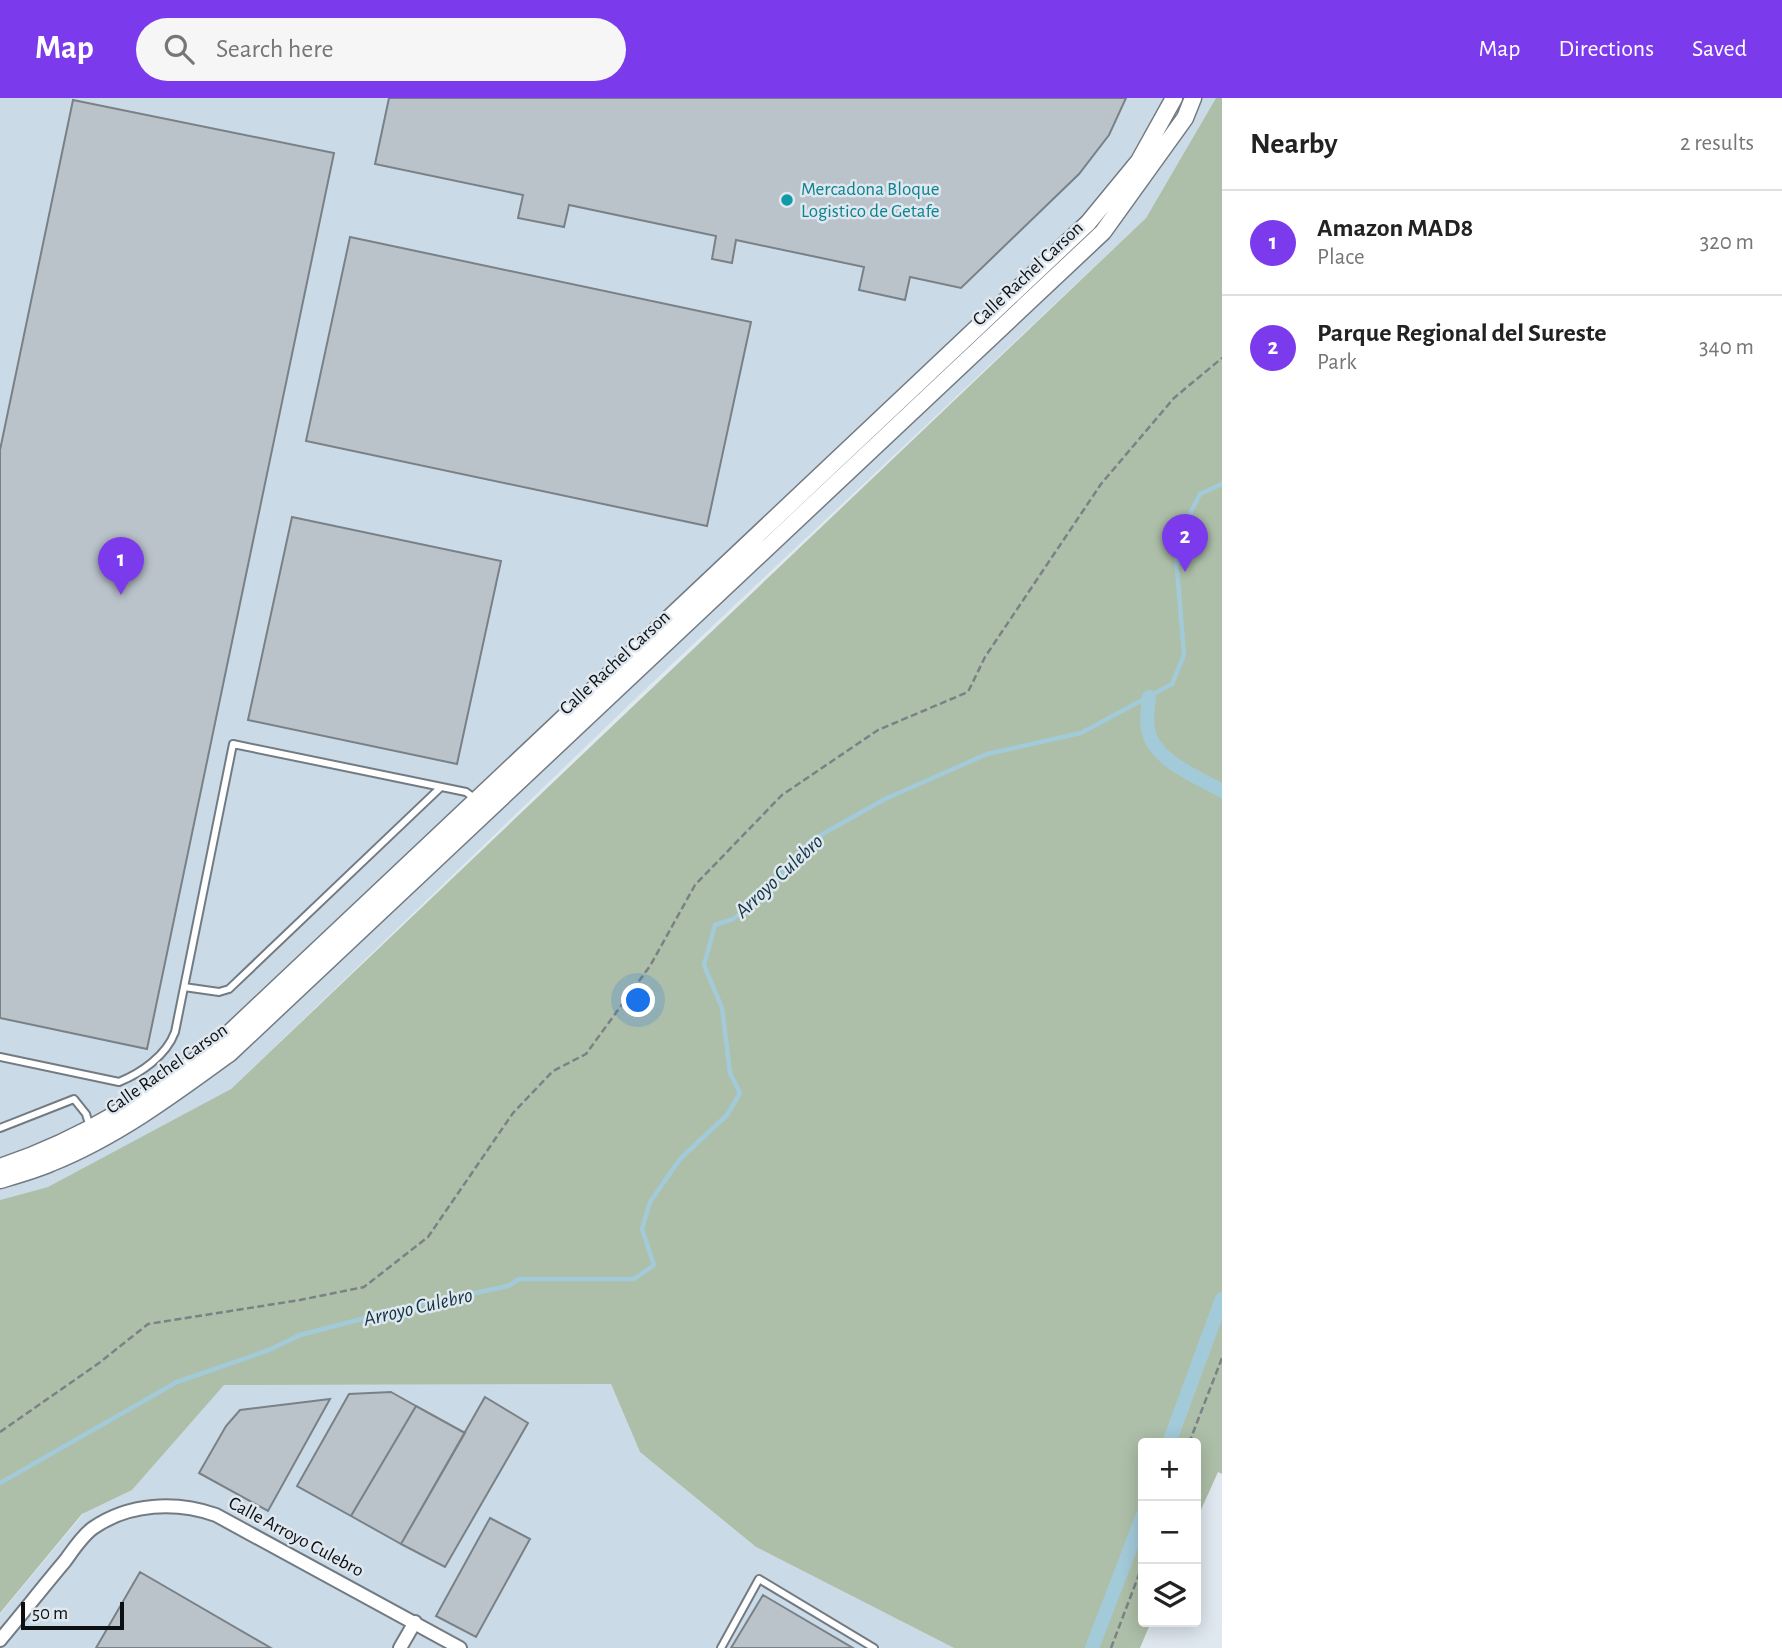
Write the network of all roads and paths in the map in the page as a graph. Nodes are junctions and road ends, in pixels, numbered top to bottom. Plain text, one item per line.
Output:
1 (1174, 98) edge
2 (1193, 98) edge
3 (1222, 358) edge
4 (440, 787) junction
5 (477, 800) junction
6 (184, 986) junction
7 (0, 1057) edge
8 (0, 1128) edge
9 (91, 1128) junction
10 (0, 1167) edge
11 (0, 1180) edge
12 (1222, 1358) edge
13 (0, 1432) edge
14 (1191, 1438) edge
15 (1138, 1577) edge
16 (415, 1622) junction
17 (0, 1640) edge
18 (400, 1648) edge
19 (460, 1648) edge
20 (721, 1648) edge
21 (874, 1648) edge
22 (1111, 1648) edge

1 - 5 street, Calle Rachel Carson
2 - 11 street, Calle Rachel Carson
3 - 13 path
4 - 5 lane
4 - 6 lane
4 - 6 lane
5 - 9 street, Calle Rachel Carson
6 - 7 lane
8 - 9 lane
9 - 10 street, Calle Rachel Carson
12 - 14 path
15 - 22 path
16 - 17 street, Calle Arroyo Culebro
16 - 18 street
16 - 19 street, Calle Arroyo Culebro
20 - 21 lane

